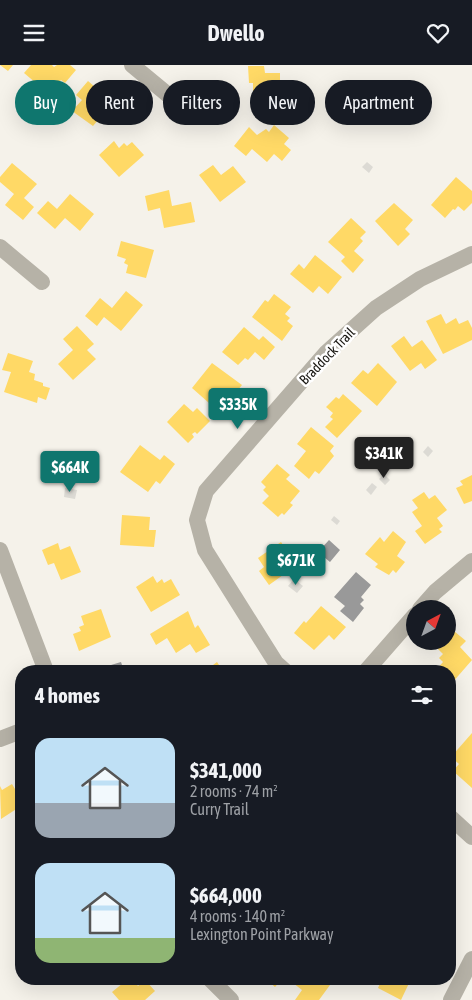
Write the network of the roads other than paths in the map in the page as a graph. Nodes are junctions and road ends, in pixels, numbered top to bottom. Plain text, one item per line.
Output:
1 (132, 65) edge
2 (163, 91) edge
3 (0, 247) edge
4 (472, 254) edge
5 (42, 283) dead end
6 (0, 550) edge
7 (472, 561) edge
8 (428, 600) edge
9 (406, 625) edge
10 (44, 665) edge
11 (278, 665) edge
12 (371, 665) edge
13 (15, 733) edge
14 (0, 739) edge
15 (456, 822) edge
16 (472, 837) edge
17 (472, 959) edge
18 (216, 985) edge
19 (231, 1000) edge
20 (451, 1000) edge

1 - 2 street
3 - 5 street
4 - 11 street, Braddock Trail
6 - 10 street
7 - 8 street
9 - 12 street
13 - 14 street
15 - 16 street
17 - 20 street
18 - 19 street

